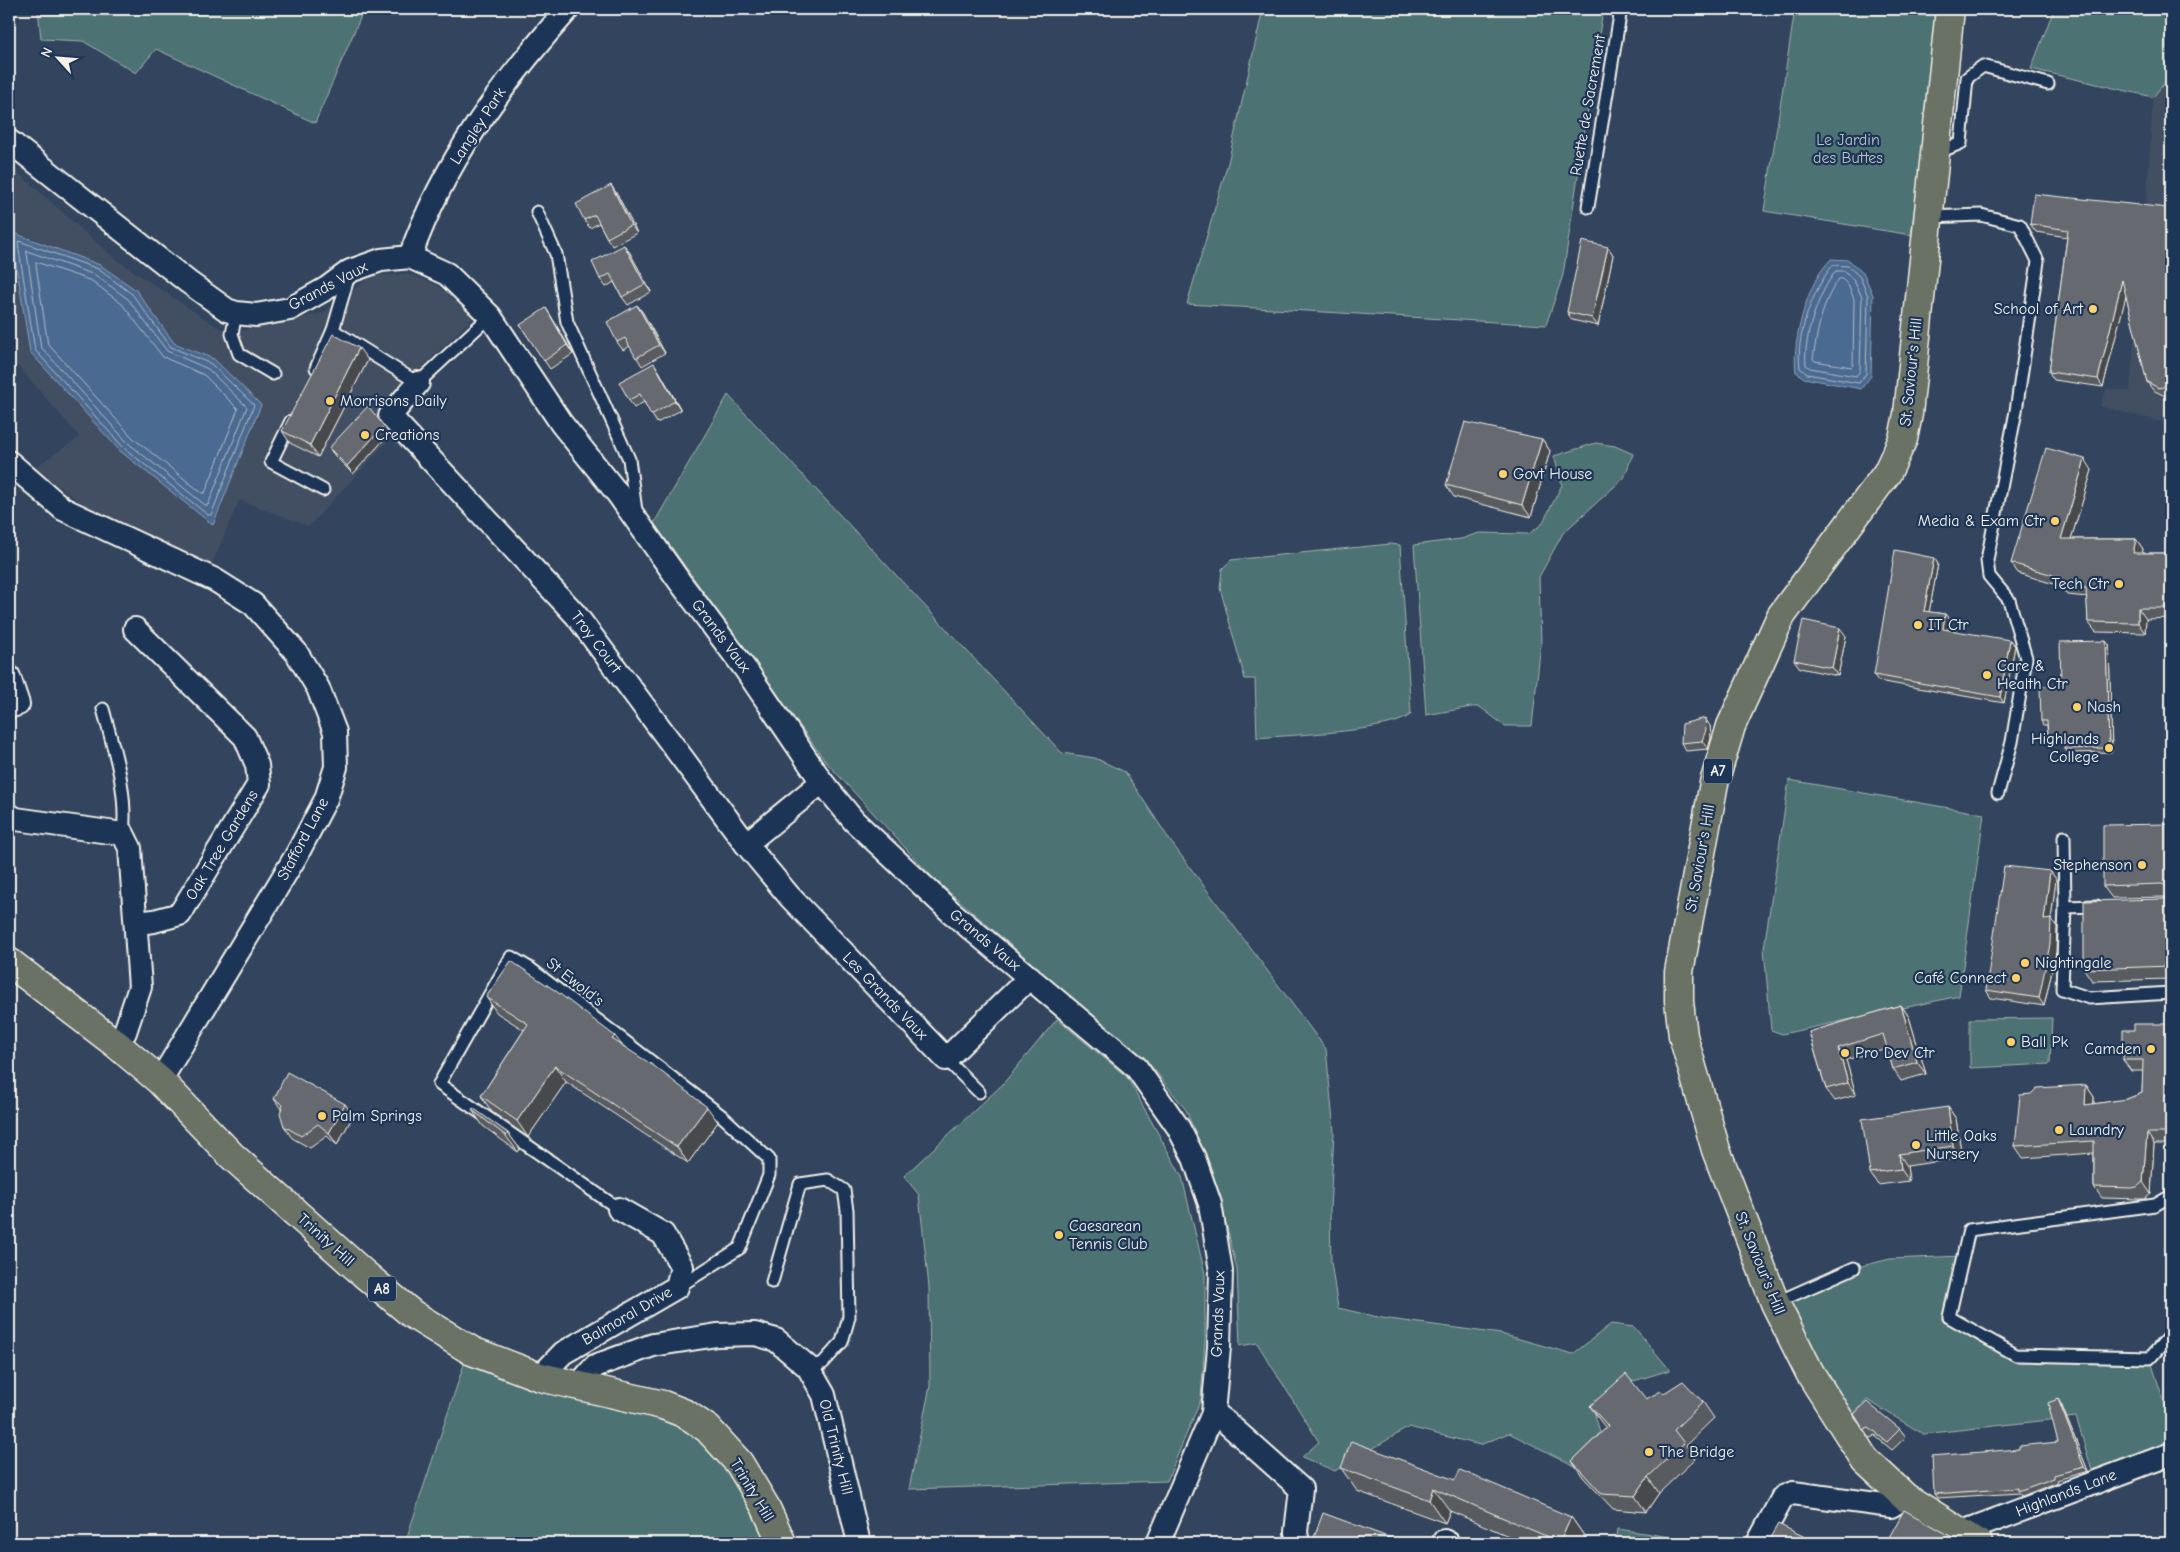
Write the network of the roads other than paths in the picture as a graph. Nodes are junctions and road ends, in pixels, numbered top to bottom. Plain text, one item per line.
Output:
1 (568, 9) edge
2 (1621, 9) edge
3 (1950, 9) edge
4 (2048, 84) dead end
5 (9, 142) edge
6 (1934, 154) junction
7 (1588, 206) dead end
8 (537, 212) dead end
9 (1928, 217) junction
10 (410, 257) junction
11 (350, 272) junction
12 (236, 313) junction
13 (490, 316) junction
14 (334, 330) junction
15 (273, 374) dead end
16 (418, 382) junction
17 (309, 383) edge
18 (296, 409) edge
19 (9, 462) edge
20 (322, 490) dead end
21 (637, 519) junction
22 (135, 629) dead end
23 (9, 677) edge
24 (9, 707) edge
25 (103, 709) dead end
26 (822, 782) junction
27 (1998, 793) dead end
28 (9, 815) edge
29 (123, 834) junction
30 (2064, 837) dead end
31 (746, 844) junction
32 (2104, 906) edge
33 (2065, 907) junction
34 (137, 923) junction
35 (9, 962) edge
36 (1030, 977) junction
37 (2171, 993) edge
38 (116, 1044) junction
39 (946, 1059) junction
40 (160, 1081) junction
41 (979, 1092) dead end
42 (2171, 1196) edge
43 (619, 1209) joint
44 (1854, 1268) dead end
45 (772, 1282) dead end
46 (677, 1287) junction
47 (1775, 1303) junction
48 (2171, 1334) edge
49 (808, 1367) junction
50 (540, 1377) junction
51 (578, 1386) junction
52 (1213, 1413) junction
53 (2171, 1454) edge
54 (1905, 1497) junction
55 (1969, 1538) edge
56 (782, 1543) edge
57 (859, 1543) edge
58 (1158, 1543) edge
59 (1298, 1543) edge
60 (1758, 1543) edge

1 - 10 street, Langley Park
2 - 7 lane, Ruette de Sacrement
3 - 6 main road, St. Saviour's Hill / A7
4 - 6 lane
5 - 12 street, Grands Vaux
6 - 9 main road, St. Saviour's Hill / A7
8 - 21 lane
9 - 27 lane
9 - 47 main road, St. Saviour's Hill / A7
10 - 11 street, Grands Vaux
10 - 13 street, Grands Vaux
11 - 12 street, Grands Vaux
11 - 14 lane
12 - 15 lane
13 - 16 lane
13 - 21 street, Grands Vaux
14 - 16 lane
14 - 17 lane
16 - 31 street, Troy Court
18 - 20 lane
19 - 40 street, Stafford Lane
21 - 26 street, Grands Vaux
22 - 34 street, Oak Tree Gardens
23 - 24 street
25 - 29 lane
26 - 31 street
26 - 36 street, Grands Vaux
28 - 29 street
29 - 34 street
30 - 33 lane
31 - 39 street, Les Grands Vaux
32 - 33 lane
33 - 37 lane
34 - 38 street
35 - 38 main road, Trinity Hill / A8
36 - 39 street
36 - 52 street, Grands Vaux
38 - 40 main road, Trinity Hill / A8
39 - 41 lane
40 - 50 main road, Trinity Hill / A8
42 - 48 lane
43 - 46 street, Balmoral Drive
43 - 46 lane, St Ewold's
44 - 47 lane
45 - 49 lane
46 - 50 street, Balmoral Drive
47 - 54 main road, St. Saviour's Hill / A7
49 - 51 street, Old Trinity Hill
49 - 57 street, Old Trinity Hill
50 - 51 main road, Trinity Hill / A8
51 - 56 main road, Trinity Hill / A8
52 - 58 street, Grands Vaux
52 - 59 street
53 - 55 street, Highlands Lane
54 - 55 main road, St. Saviour's Hill / A7
54 - 60 street

